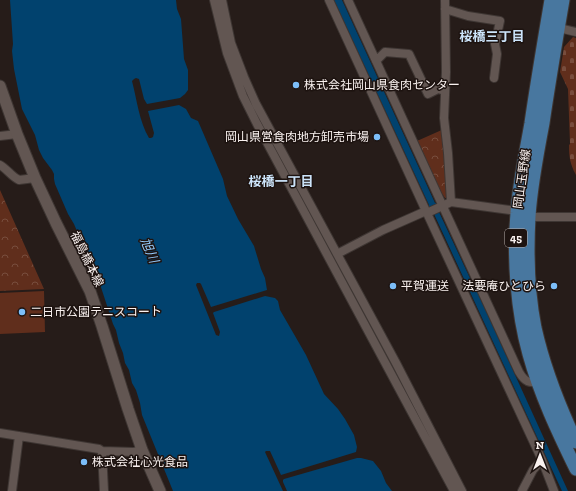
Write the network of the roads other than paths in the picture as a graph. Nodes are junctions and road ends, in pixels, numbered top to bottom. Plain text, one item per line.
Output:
1 (214, 0) edge
2 (222, 0) edge
3 (329, 0) edge
4 (348, 0) edge
5 (445, 0) edge
6 (551, 0) edge
7 (563, 0) edge
8 (445, 9) junction
9 (552, 27) junction
10 (576, 32) edge
11 (376, 61) junction
12 (0, 78) edge
13 (494, 78) dead end
14 (1, 89) edge
15 (445, 91) junction
16 (17, 134) junction
17 (0, 136) edge
18 (0, 165) edge
19 (35, 178) junction
20 (451, 202) junction
21 (441, 207) junction
22 (428, 212) junction
23 (523, 213) junction
24 (576, 217) edge
25 (337, 254) junction
26 (543, 380) junction
27 (0, 433) edge
28 (19, 436) junction
29 (576, 442) edge
30 (142, 450) junction
31 (102, 451) junction
32 (542, 460) junction
33 (576, 469) edge
34 (12, 491) edge
35 (104, 491) edge
36 (160, 491) edge
37 (454, 491) edge
38 (462, 491) edge
39 (522, 491) edge
40 (554, 491) edge

1 - 37 street
2 - 25 street
3 - 22 street
4 - 11 street
5 - 8 street
6 - 9 main road, 岡山玉野線 / 45
7 - 9 main road, 岡山玉野線 / 45
8 - 13 street
8 - 15 street
9 - 10 street
9 - 23 main road, 岡山玉野線 / 45
11 - 15 street
11 - 21 street
12 - 14 street
14 - 16 main road, 福島橋本線
15 - 20 street
16 - 17 street
16 - 19 main road, 福島橋本線
18 - 19 street
19 - 30 main road, 福島橋本線
20 - 21 street
20 - 23 street
21 - 22 street
21 - 26 street
22 - 25 street
22 - 32 street
23 - 24 street
23 - 26 main road, 岡山玉野線 / 45
25 - 38 street
26 - 29 main road, 岡山玉野線 / 45
26 - 33 main road, 岡山玉野線 / 45
27 - 28 street
28 - 31 street
28 - 34 street
30 - 31 street
30 - 36 main road, 福島橋本線
31 - 35 street
32 - 39 street
32 - 40 street

